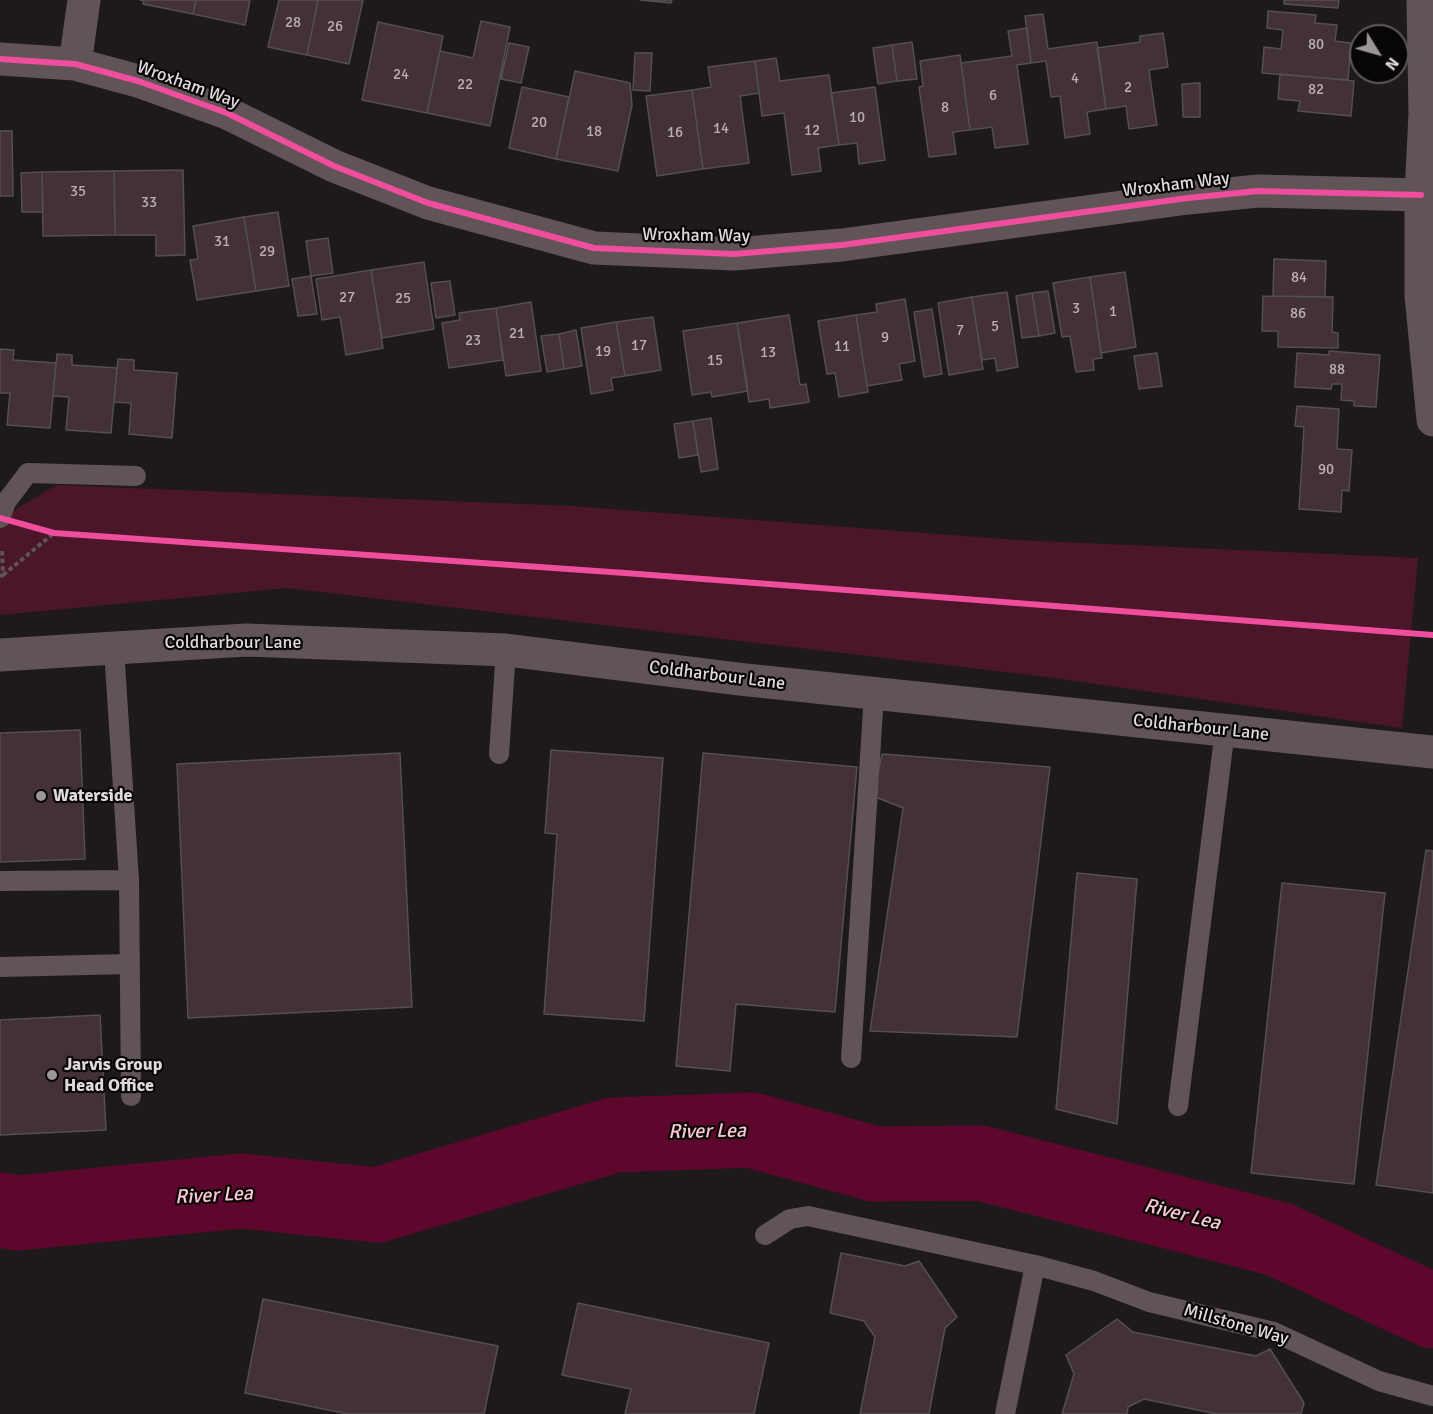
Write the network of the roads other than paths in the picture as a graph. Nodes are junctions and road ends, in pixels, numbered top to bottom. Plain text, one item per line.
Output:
1 (84, 0) edge
2 (1423, 0) edge
3 (0, 59) edge
4 (75, 64) junction
5 (1429, 113) edge
6 (1421, 195) junction
7 (1433, 420) edge
8 (136, 476) dead end
9 (0, 518) edge
10 (114, 649) junction
11 (506, 650) junction
12 (0, 655) edge
13 (874, 694) junction
14 (1225, 730) junction
15 (1433, 752) edge
16 (499, 754) dead end
17 (0, 880) edge
18 (129, 880) junction
19 (130, 964) junction
20 (0, 967) edge
21 (851, 1058) dead end
22 (131, 1096) dead end
23 (1178, 1106) dead end
24 (765, 1235) dead end
25 (1035, 1265) junction
26 (1433, 1396) edge
27 (1005, 1414) edge

1 - 4 street
2 - 5 street
3 - 4 street, Wroxham Way
4 - 6 street, Wroxham Way
5 - 6 street
6 - 7 street
8 - 9 lane
10 - 11 street, Coldharbour Lane
10 - 12 street, Coldharbour Lane
10 - 18 lane
11 - 13 street, Coldharbour Lane
11 - 16 lane
13 - 14 street, Coldharbour Lane
13 - 21 lane
14 - 15 street, Coldharbour Lane
14 - 23 lane
17 - 18 lane
18 - 19 lane
19 - 20 lane
19 - 22 lane
24 - 25 lane, Millstone Way
25 - 26 lane, Millstone Way
25 - 27 lane

